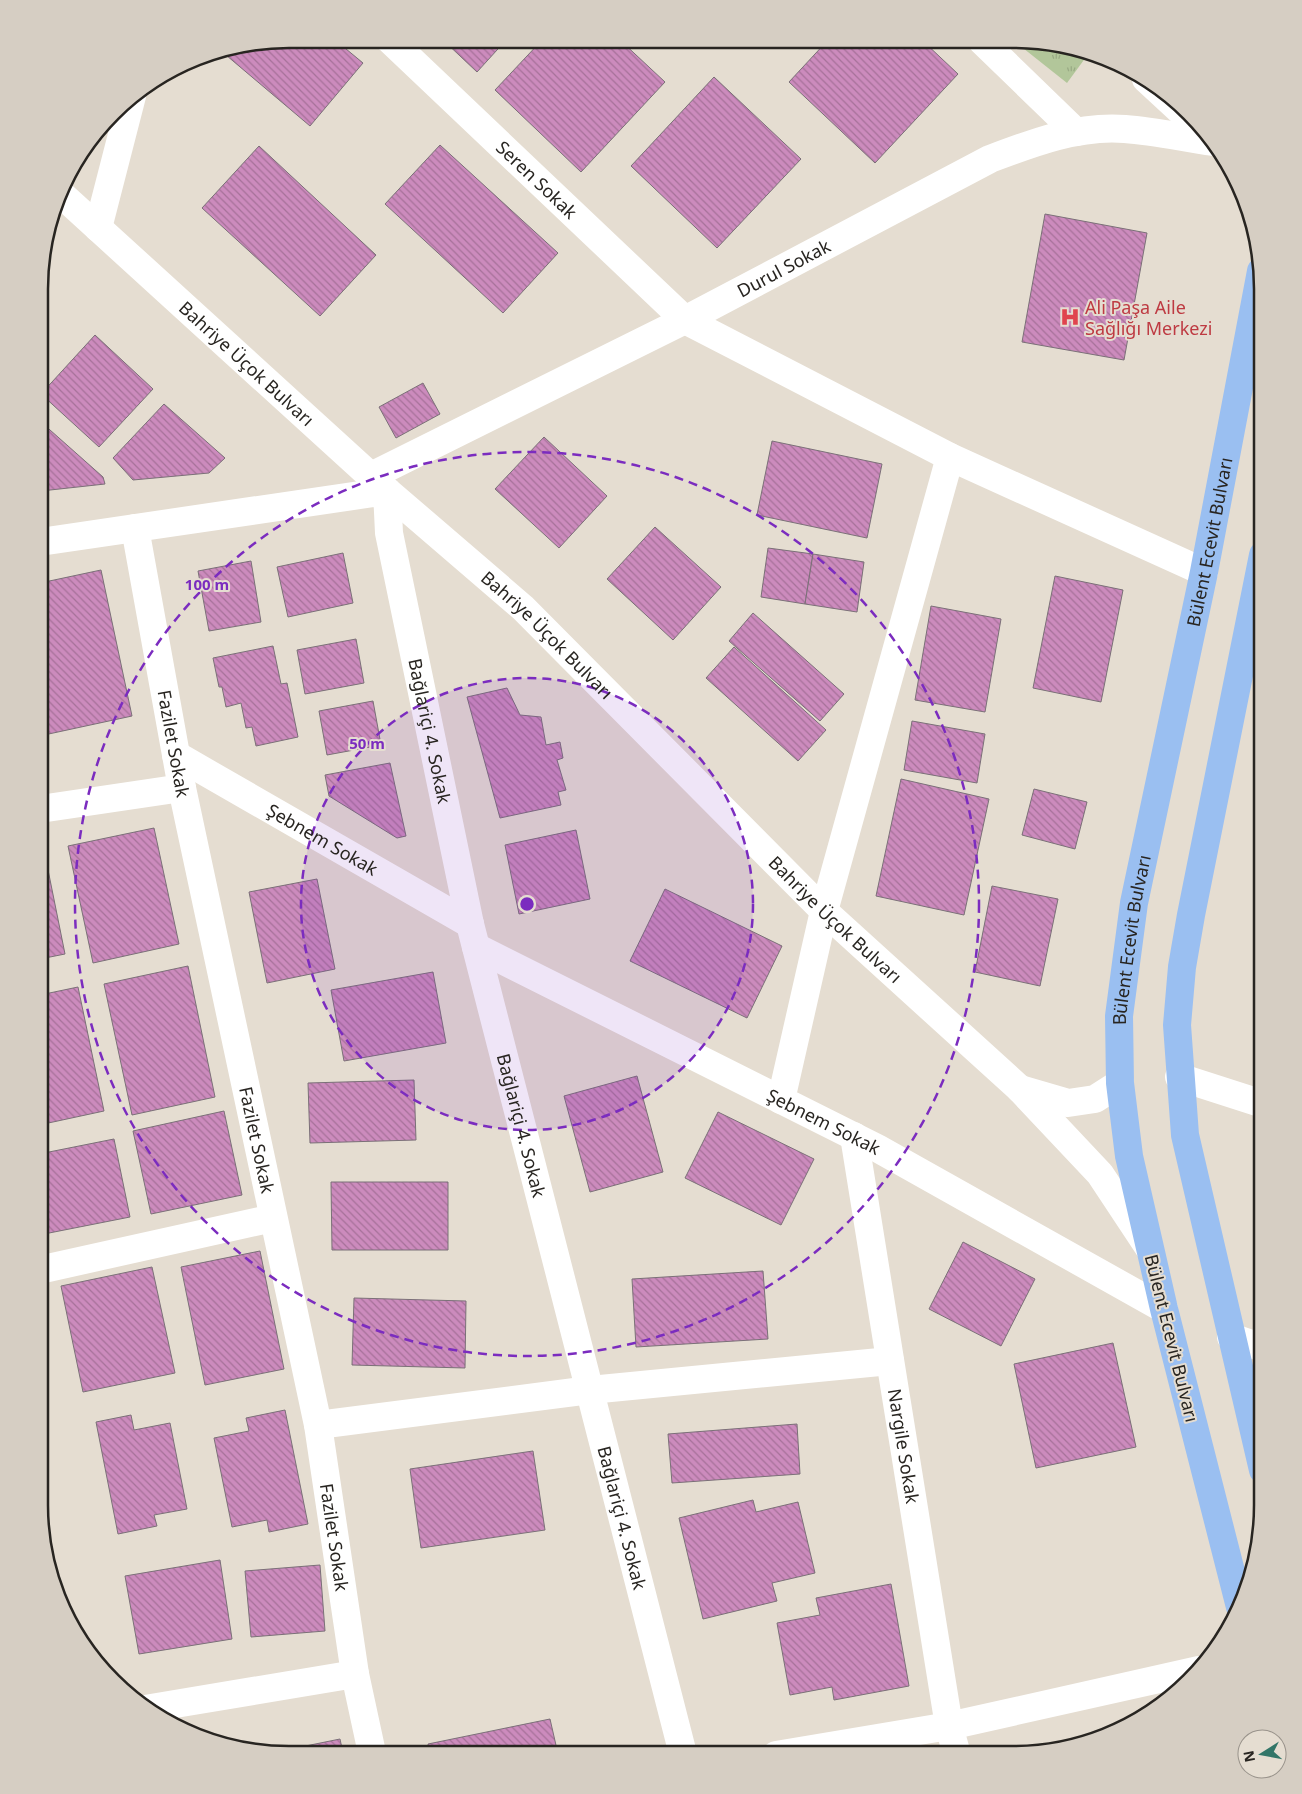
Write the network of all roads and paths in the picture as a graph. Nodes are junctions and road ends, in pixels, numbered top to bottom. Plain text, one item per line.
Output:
1 (398, 48) edge
2 (989, 48) edge
3 (129, 108) edge
4 (1076, 132) junction
5 (1203, 140) edge
6 (65, 198) edge
7 (98, 228) junction
8 (1254, 308) edge
9 (685, 320) junction
10 (950, 456) junction
11 (379, 483) junction
12 (134, 528) junction
13 (48, 541) edge
14 (1204, 572) junction
15 (1254, 601) edge
16 (176, 755) junction
17 (182, 788) junction
18 (48, 808) edge
19 (824, 911) junction
20 (473, 936) junction
21 (1179, 1076) junction
22 (1120, 1083) junction
23 (1020, 1089) junction
24 (781, 1100) junction
25 (1254, 1101) edge
26 (854, 1136) junction
27 (273, 1218) junction
28 (1149, 1248) junction
29 (48, 1268) edge
30 (1164, 1309) junction
31 (1231, 1337) junction
32 (1254, 1345) edge
33 (890, 1361) junction
34 (590, 1390) junction
35 (318, 1426) junction
36 (1254, 1433) edge
37 (1237, 1595) edge
38 (1187, 1672) edge
39 (355, 1674) junction
40 (157, 1707) edge
41 (949, 1726) junction
42 (370, 1746) edge
43 (681, 1746) edge
44 (830, 1746) edge
45 (955, 1746) edge

1 - 9 street, Seren Sokak
2 - 4 street
3 - 7 street
4 - 5 street, Durul Sokak
4 - 9 street, Durul Sokak
6 - 7 street, Bahriye Üçok Bulvarı
7 - 11 street, Bahriye Üçok Bulvarı
8 - 14 main road, Bülent Ecevit Bulvarı
9 - 10 street, Seren Sokak
9 - 11 street, Durul Sokak
10 - 14 street, Seren Sokak
10 - 19 street
11 - 12 street, Durul Sokak
11 - 19 street, Bahriye Üçok Bulvarı
11 - 20 street, Bağlariçi 4. Sokak
12 - 13 street, Durul Sokak
12 - 16 street, Fazilet Sokak
14 - 22 main road, Bülent Ecevit Bulvarı
15 - 21 main road
16 - 17 street, Fazilet Sokak
16 - 20 street, Şebnem Sokak
17 - 18 street
17 - 27 street, Fazilet Sokak
19 - 23 street, Bahriye Üçok Bulvarı
19 - 24 street
20 - 24 street, Şebnem Sokak
20 - 34 street, Bağlariçi 4. Sokak
21 - 25 street
21 - 31 main road
22 - 23 street, Bahriye Üçok Bulvarı
22 - 28 main road, Bülent Ecevit Bulvarı
23 - 28 street, Bahriye Üçok Bulvarı
24 - 26 street, Şebnem Sokak
26 - 30 street, Şebnem Sokak
26 - 33 street, Nargile Sokak
27 - 29 street
27 - 35 street, Fazilet Sokak
28 - 30 main road, Bülent Ecevit Bulvarı
30 - 37 main road, Bülent Ecevit Bulvarı
31 - 32 street
31 - 36 main road
33 - 34 street
33 - 41 street, Nargile Sokak
34 - 35 street
34 - 43 street, Bağlariçi 4. Sokak
35 - 39 street, Fazilet Sokak
38 - 41 street
39 - 40 street
39 - 42 street, Fazilet Sokak
41 - 44 street
41 - 45 street, Nargile Sokak

